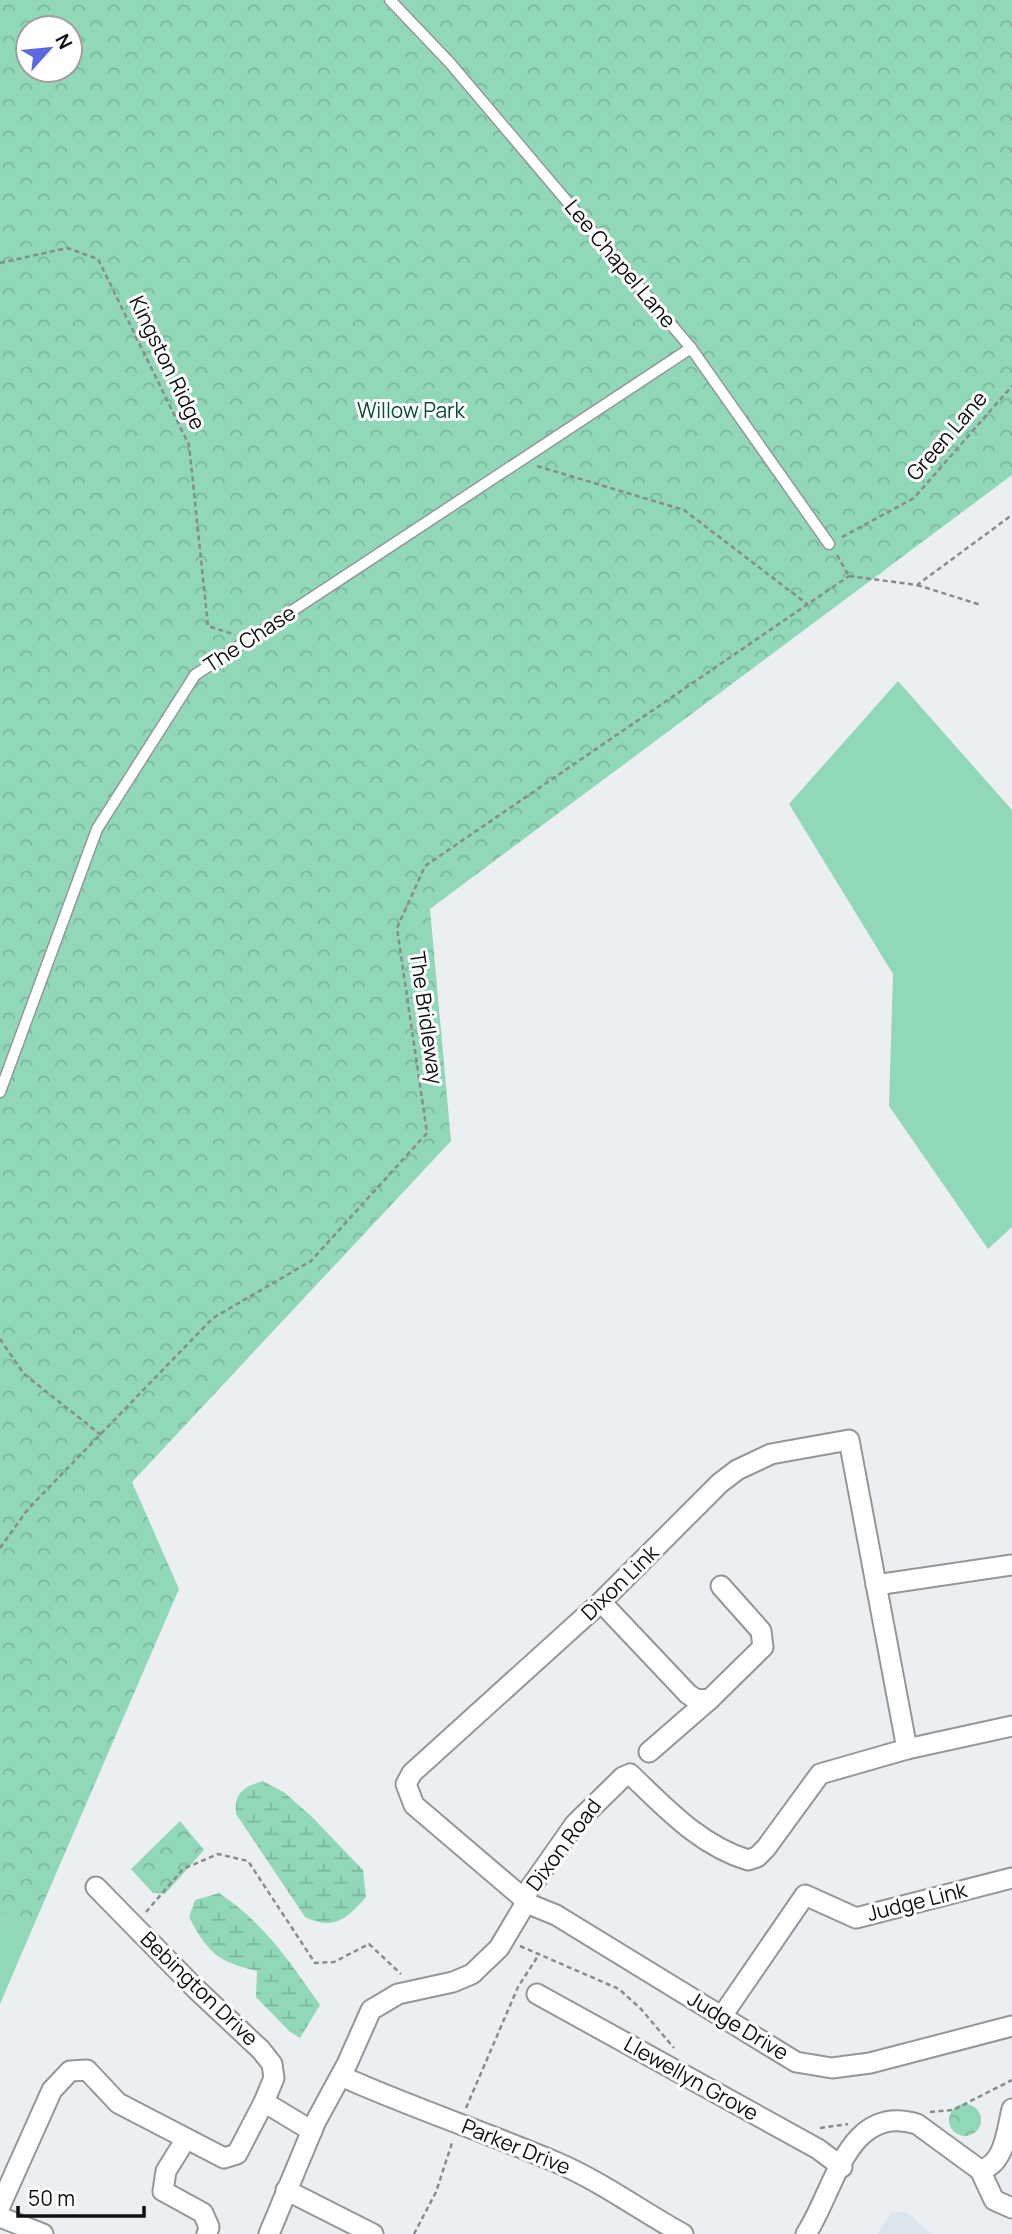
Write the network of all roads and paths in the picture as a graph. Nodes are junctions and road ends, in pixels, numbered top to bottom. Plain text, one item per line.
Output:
1 (390, 0) edge
2 (0, 263) edge
3 (691, 348) junction
4 (1012, 386) edge
5 (521, 461) junction
6 (1012, 514) edge
7 (830, 544) junction
8 (849, 576) junction
9 (917, 585) junction
10 (808, 604) junction
11 (981, 605) dead end
12 (249, 640) junction
13 (0, 1092) edge
14 (0, 1339) edge
15 (101, 1435) junction
16 (0, 1548) edge
17 (1012, 1565) edge
18 (876, 1585) junction
19 (721, 1586) dead end
20 (601, 1602) junction
21 (710, 1699) junction
22 (1012, 1726) edge
23 (907, 1749) junction
24 (649, 1752) dead end
25 (1012, 1878) edge
26 (96, 1887) dead end
27 (524, 1900) junction
28 (134, 1926) junction
29 (505, 1938) junction
30 (538, 1956) junction
31 (416, 1990) junction
32 (537, 1994) dead end
33 (722, 2016) junction
34 (1012, 2026) edge
35 (677, 2051) dead end
36 (341, 2076) junction
37 (1012, 2080) edge
38 (264, 2102) junction
39 (1012, 2109) edge
40 (920, 2113) dead end
41 (460, 2123) junction
42 (850, 2124) dead end
43 (817, 2129) dead end
44 (312, 2131) junction
45 (186, 2139) junction
46 (842, 2167) junction
47 (979, 2170) junction
48 (286, 2190) junction
49 (0, 2206) edge
50 (1012, 2208) edge
51 (0, 2217) edge
52 (43, 2234) edge
53 (207, 2234) edge
54 (269, 2234) edge
55 (373, 2234) edge
56 (414, 2234) edge
57 (683, 2234) edge
58 (806, 2234) edge

1 - 3 lane, Lee Chapel Lane
2 - 12 path, Kingston Ridge
3 - 5 lane, The Chase
3 - 7 lane, Lee Chapel Lane
4 - 7 path, Green Lane
5 - 10 path
5 - 12 lane, The Chase
6 - 9 path
7 - 8 path
8 - 9 path
8 - 10 path, The Bridleway
9 - 11 path
10 - 15 path, The Bridleway
12 - 13 lane, The Chase
14 - 15 path
15 - 16 path, The Bridleway
17 - 18 street
18 - 20 street, Dixon Link
18 - 23 street, Dixon Link
19 - 21 street
20 - 21 street
20 - 27 street, Dixon Link
21 - 24 street
22 - 23 street, Dixon Road
23 - 27 street, Dixon Road
25 - 33 street, Judge Link
26 - 28 street, Bebington Drive
27 - 29 street, Dixon Road
27 - 33 street, Judge Drive
28 - 31 path
28 - 38 street, Bebington Drive
29 - 30 path
29 - 31 street, Dixon Road
30 - 35 path
30 - 41 path
31 - 36 street, Dixon Road
32 - 46 street, Llewellyn Grove
33 - 34 street, Judge Drive
36 - 41 street, Parker Drive
36 - 44 street, Dixon Road
37 - 40 path
38 - 44 street
38 - 45 street, Bebington Drive
39 - 47 street
41 - 56 path
41 - 57 street, Parker Drive
42 - 43 path
44 - 48 street, Dixon Road
45 - 49 street, Bebington Drive
45 - 53 street
46 - 47 street
46 - 58 street
47 - 50 street
48 - 54 street, Dixon Road
48 - 55 street
51 - 52 street

